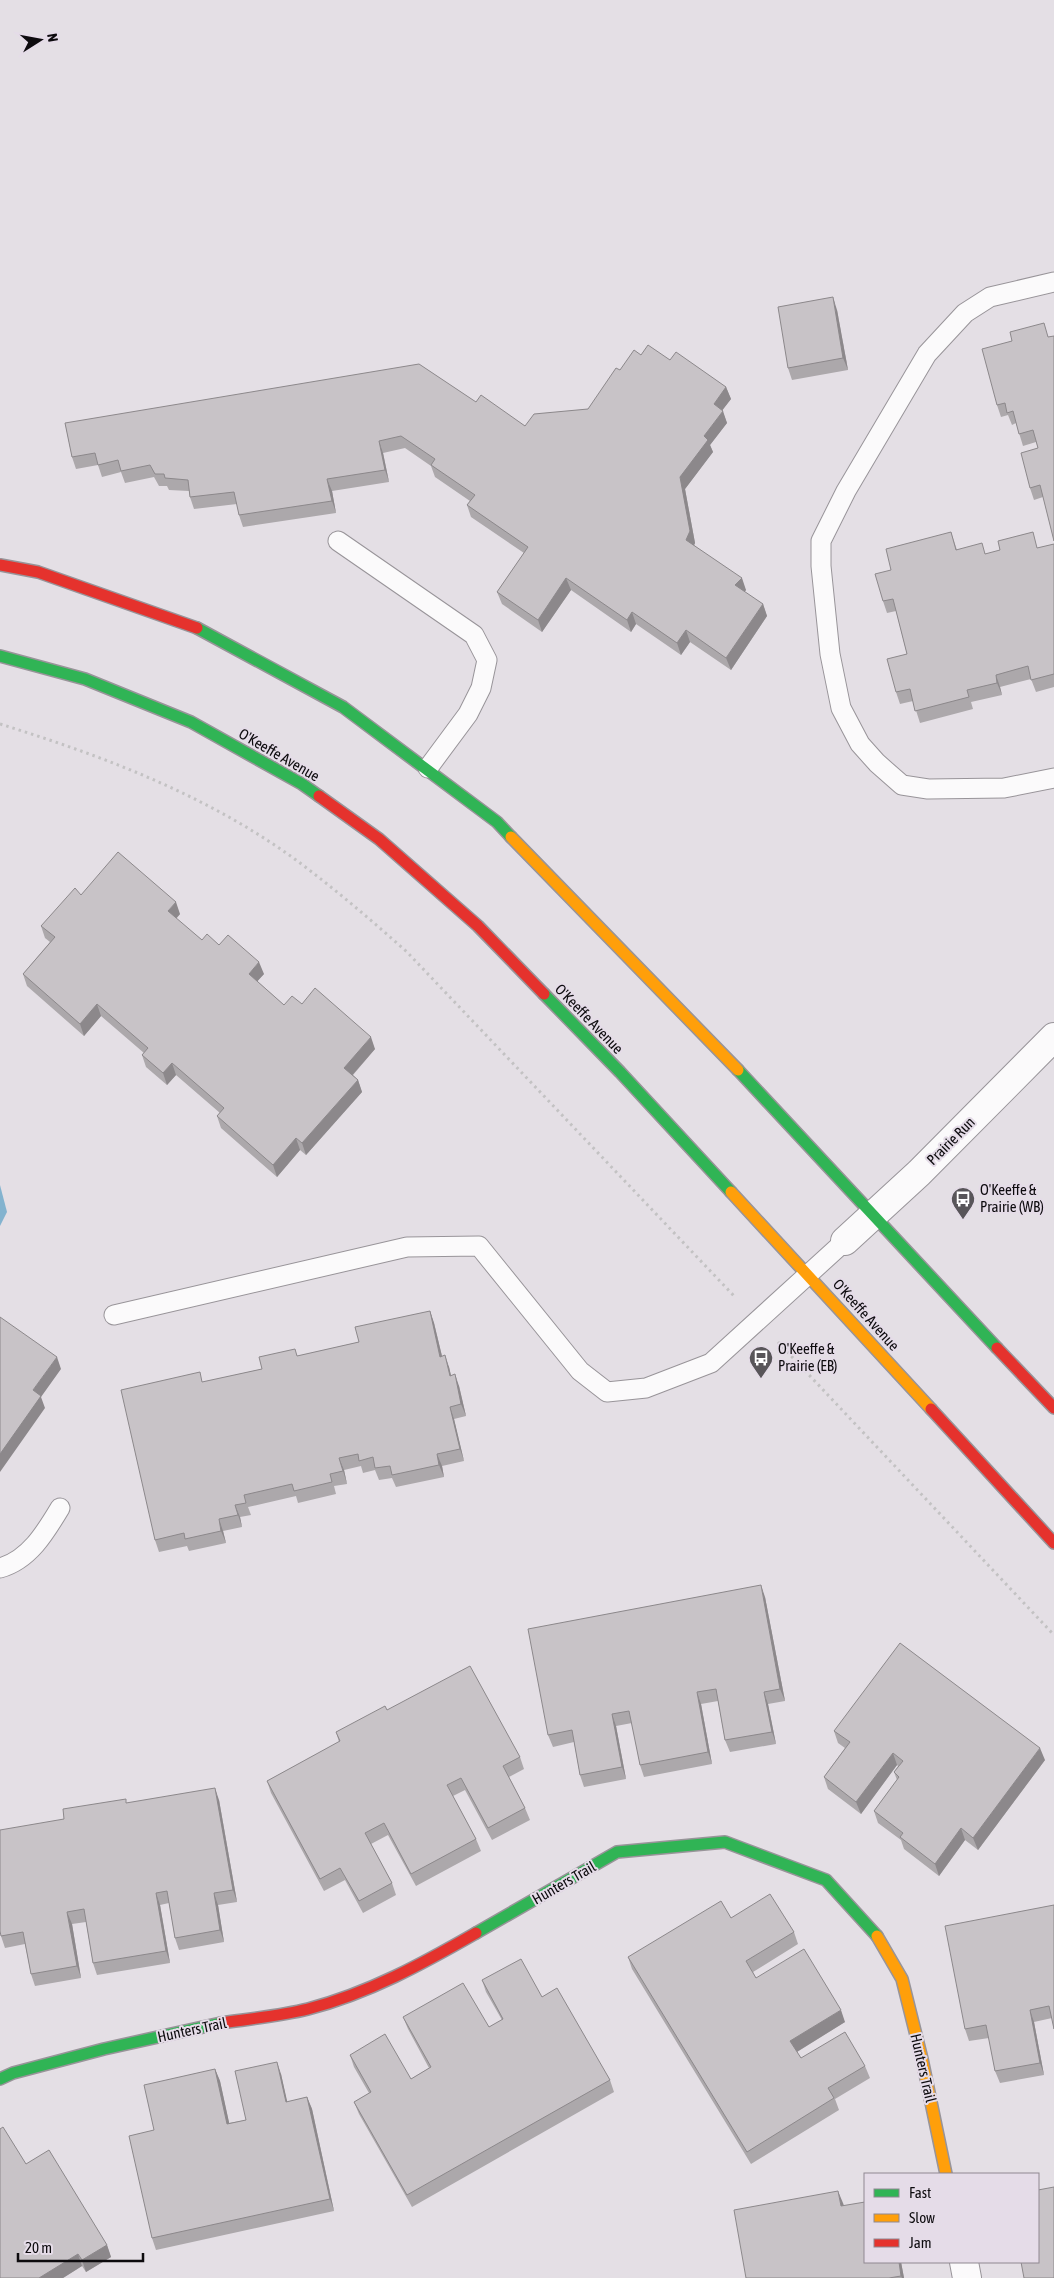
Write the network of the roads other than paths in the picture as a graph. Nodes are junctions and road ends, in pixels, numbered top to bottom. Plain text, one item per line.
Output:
1 (1054, 282) edge
2 (338, 541) dead end
3 (0, 566) edge
4 (0, 656) edge
5 (428, 768) junction
6 (1054, 778) edge
7 (1054, 1037) edge
8 (872, 1215) junction
9 (844, 1242) joint
10 (808, 1273) junction
11 (114, 1315) dead end
12 (1054, 1408) edge
13 (60, 1508) dead end
14 (1054, 1543) edge
15 (0, 1568) edge
16 (0, 2079) edge
17 (946, 2173) edge
18 (964, 2263) edge
19 (967, 2278) edge

1 - 6 lane
2 - 5 lane
3 - 5 street
4 - 10 street, O'Keeffe Avenue
5 - 8 street
7 - 8 street, Prairie Run
8 - 9 street, Prairie Run
8 - 12 street
9 - 10 lane
10 - 11 lane
10 - 14 street, O'Keeffe Avenue
13 - 15 lane
16 - 17 street, Hunters Trail
18 - 19 street

